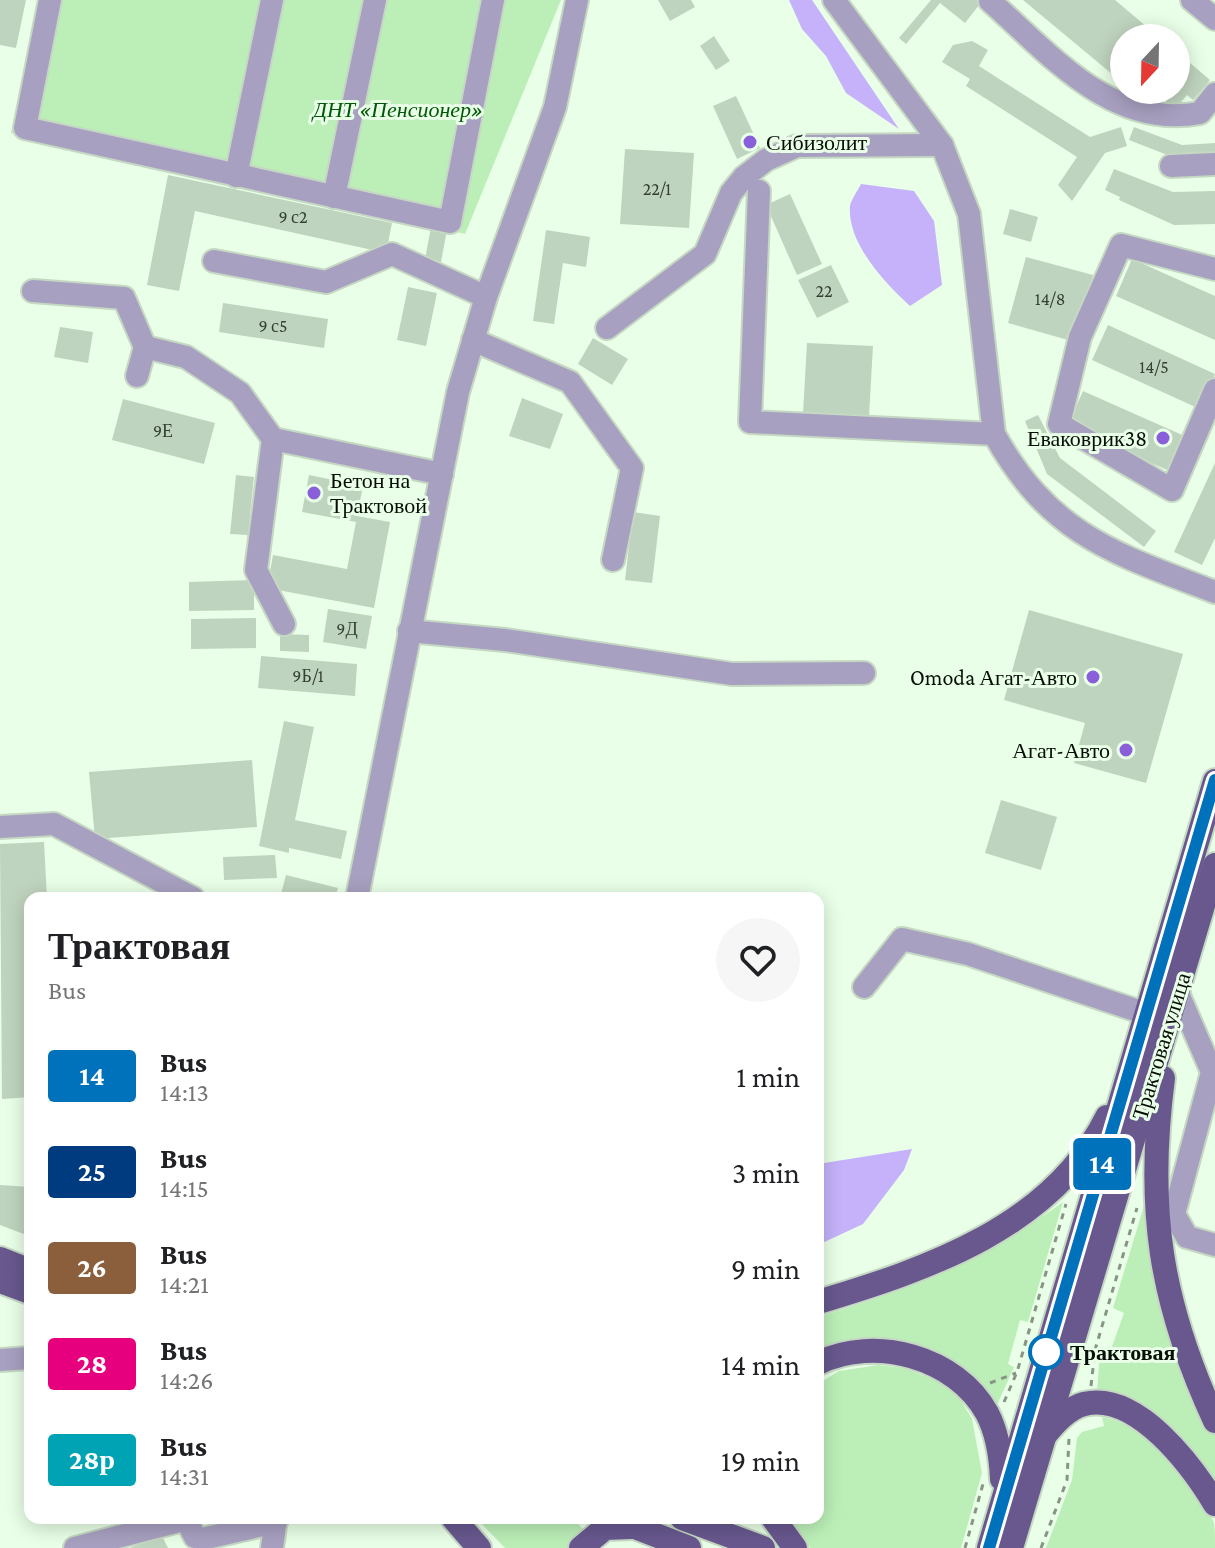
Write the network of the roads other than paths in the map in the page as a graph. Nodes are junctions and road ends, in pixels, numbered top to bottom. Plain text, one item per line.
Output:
1 (50, 0) edge
2 (272, 0) edge
3 (375, 0) edge
4 (493, 0) edge
5 (577, 0) edge
6 (834, 0) edge
7 (1192, 0) edge
8 (990, 1) edge
9 (1215, 19) edge
10 (1215, 94) edge
11 (942, 145) junction
12 (1215, 164) edge
13 (1171, 166) dead end
14 (236, 176) junction
15 (759, 191) dead end
16 (334, 197) junction
17 (214, 261) dead end
18 (1215, 269) edge
19 (33, 291) dead end
20 (486, 297) junction
21 (607, 328) dead end
22 (473, 340) junction
23 (145, 347) junction
24 (137, 376) dead end
25 (1212, 405) edge
26 (994, 434) junction
27 (273, 439) junction
28 (442, 474) junction
29 (613, 560) dead end
30 (1215, 592) edge
31 (284, 624) dead end
32 (409, 631) junction
33 (864, 673) dead end
34 (1215, 781) edge
35 (0, 827) edge
36 (1213, 878) edge
37 (182, 892) edge
38 (358, 892) edge
39 (864, 987) dead end
40 (1177, 991) junction
41 (1159, 1015) junction
42 (1131, 1068) junction
43 (1215, 1245) edge
44 (0, 1259) edge
45 (24, 1262) edge
46 (0, 1281) edge
47 (24, 1290) edge
48 (824, 1300) edge
49 (24, 1358) edge
50 (0, 1360) edge
51 (824, 1361) edge
52 (1215, 1421) edge
53 (1043, 1436) junction
54 (1003, 1496) junction
55 (1215, 1504) edge
56 (261, 1524) edge
57 (275, 1524) edge
58 (458, 1524) edge
59 (628, 1524) edge
60 (698, 1524) edge
61 (777, 1524) edge
62 (639, 1528) junction
63 (193, 1531) edge
64 (75, 1548) edge
65 (272, 1548) edge
66 (479, 1548) edge
67 (581, 1548) edge
68 (689, 1548) edge
69 (763, 1548) edge
70 (795, 1548) edge
71 (989, 1548) edge
72 (1011, 1548) edge

1 - 14 lane
2 - 14 lane
3 - 16 lane
4 - 16 lane
5 - 20 lane
6 - 11 lane
7 - 9 lane
8 - 10 lane
11 - 21 lane
11 - 26 lane
12 - 13 lane
14 - 16 lane
15 - 26 lane
17 - 20 lane
18 - 25 lane
19 - 23 lane
20 - 22 lane
22 - 28 lane
22 - 29 lane
23 - 24 lane
23 - 27 lane
26 - 30 lane
27 - 28 lane
27 - 31 lane
28 - 32 lane
32 - 33 lane
32 - 38 lane
34 - 41 main road, Трактовая улица
35 - 37 lane
36 - 40 main road, Трактовая улица
39 - 41 lane
40 - 41 main road, Трактовая улица
40 - 43 lane
41 - 42 main road, Трактовая улица
41 - 52 main road
41 - 53 main road, Трактовая улица
42 - 48 main road
42 - 54 main road, Трактовая улица
44 - 45 main road
46 - 47 main road
49 - 50 lane
51 - 54 main road
53 - 55 main road
53 - 72 main road, Трактовая улица
54 - 71 main road, Трактовая улица
56 - 63 lane
57 - 65 lane
58 - 66 main road
59 - 62 main road
60 - 69 main road
61 - 70 main road
62 - 67 main road
62 - 68 main road
63 - 64 lane

